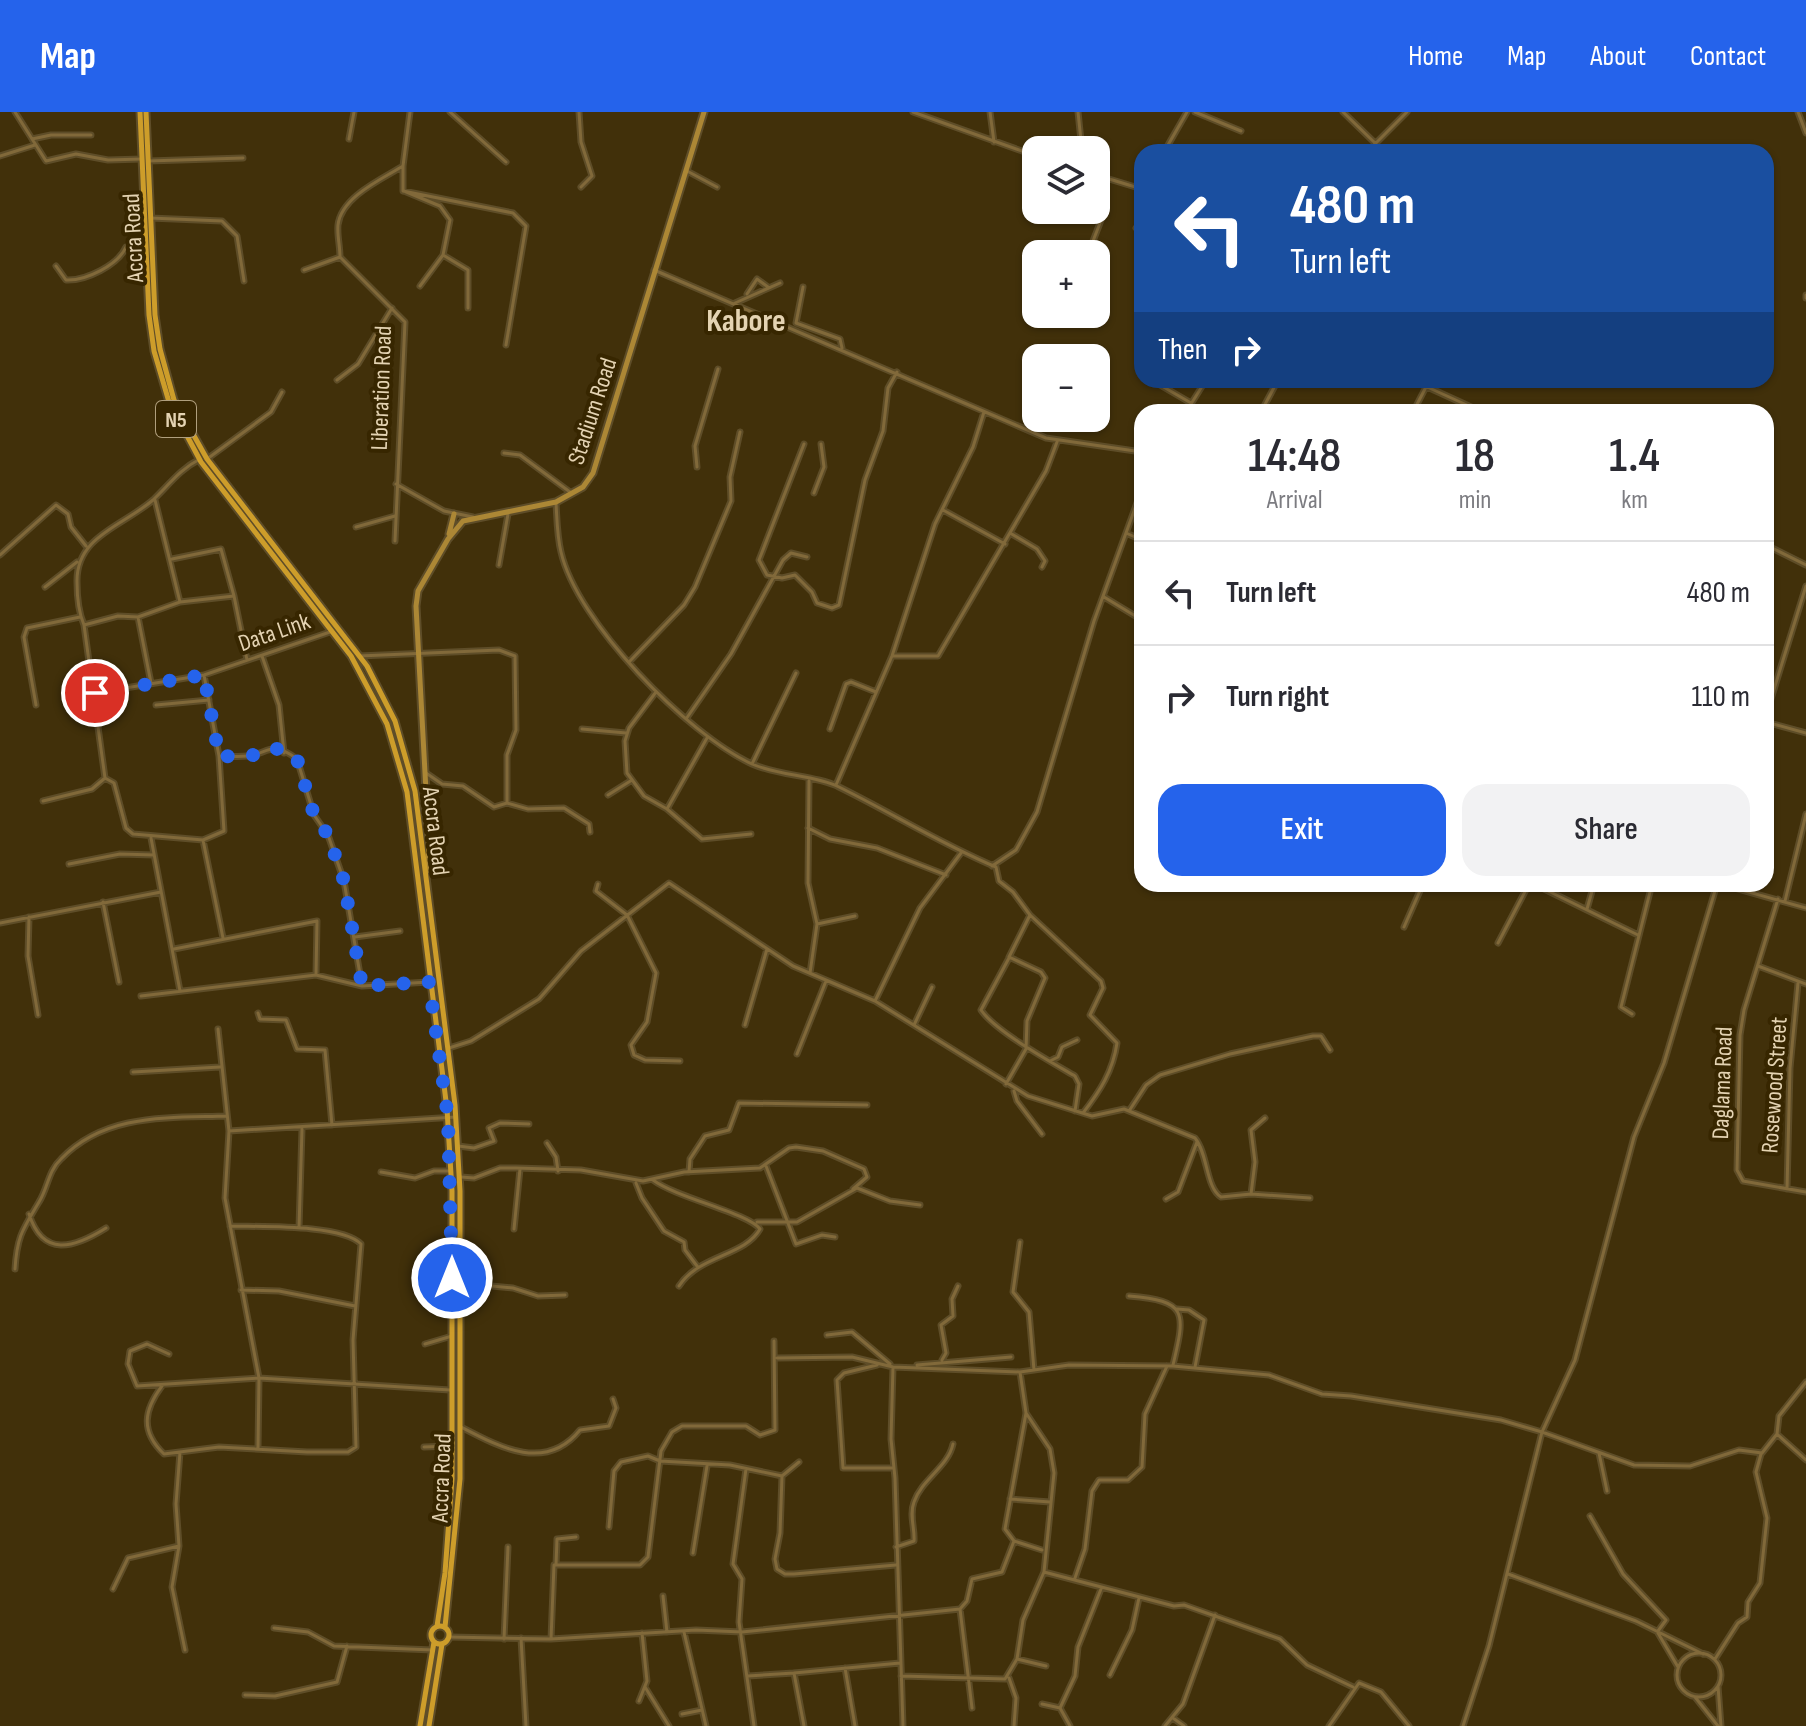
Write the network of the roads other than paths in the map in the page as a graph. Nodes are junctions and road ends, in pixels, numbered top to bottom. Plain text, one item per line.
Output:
1 (15, 112) edge
2 (140, 112) edge
3 (146, 112) edge
4 (354, 112) edge
5 (410, 112) edge
6 (450, 112) edge
7 (579, 112) edge
8 (704, 112) edge
9 (913, 112) edge
10 (990, 112) edge
11 (1078, 112) edge
12 (1187, 112) edge
13 (1195, 112) edge
14 (1343, 112) edge
15 (1407, 112) edge
16 (1798, 112) edge
17 (1241, 131) dead end
18 (1806, 133) edge
19 (91, 135) dead end
20 (1081, 136) edge
21 (32, 139) junction
22 (349, 139) dead end
23 (994, 142) junction
24 (1375, 143) joint
25 (1169, 144) edge
26 (35, 145) junction
27 (1022, 151) edge
28 (0, 156) edge
29 (243, 158) dead end
30 (145, 160) junction
31 (506, 162) dead end
32 (403, 166) junction
33 (687, 171) junction
34 (1110, 180) edge
35 (1134, 186) edge
36 (581, 187) dead end
37 (717, 187) dead end
38 (403, 191) junction
39 (150, 218) junction
40 (145, 246) junction
41 (443, 255) junction
42 (340, 257) junction
43 (56, 266) dead end
44 (304, 270) dead end
45 (654, 270) junction
46 (244, 281) dead end
47 (780, 283) dead end
48 (420, 286) dead end
49 (768, 287) junction
50 (803, 287) dead end
51 (745, 297) junction
52 (735, 303) junction
53 (393, 306) junction
54 (468, 308) dead end
55 (506, 345) dead end
56 (842, 348) junction
57 (718, 369) dead end
58 (897, 372) junction
59 (337, 380) dead end
60 (1165, 388) edge
61 (1201, 388) edge
62 (1429, 388) edge
63 (282, 392) dead end
64 (1191, 403) joint
65 (1464, 404) edge
66 (984, 412) junction
67 (740, 432) dead end
68 (1057, 442) junction
69 (804, 444) dead end
70 (821, 444) dead end
71 (1134, 451) edge
72 (504, 453) dead end
73 (203, 459) junction
74 (697, 467) dead end
75 (396, 484) junction
76 (814, 493) dead end
77 (573, 494) junction
78 (154, 498) junction
79 (556, 502) junction
80 (943, 510) junction
81 (1134, 511) edge
82 (508, 513) junction
83 (454, 514) junction
84 (395, 516) junction
85 (473, 517) junction
86 (356, 527) dead end
87 (1010, 533) junction
88 (1126, 533) junction
89 (1134, 536) edge
90 (448, 539) junction
91 (395, 541) dead end
92 (1005, 544) junction
93 (86, 546) junction
94 (1774, 549) edge
95 (0, 555) edge
96 (807, 557) dead end
97 (170, 560) junction
98 (79, 561) junction
99 (499, 565) dead end
100 (1806, 565) edge
101 (1042, 567) dead end
102 (772, 577) junction
103 (1806, 586) edge
104 (45, 587) dead end
105 (234, 596) junction
106 (1103, 596) junction
107 (180, 602) junction
108 (1134, 615) edge
109 (80, 617) junction
110 (138, 617) junction
111 (84, 625) junction
112 (333, 631) junction
113 (420, 654) junction
114 (262, 656) junction
115 (359, 656) junction
116 (892, 656) junction
117 (247, 660) junction
118 (630, 661) junction
119 (796, 673) dead end
120 (204, 675) junction
121 (1774, 679) edge
122 (151, 683) junction
123 (656, 692) junction
124 (876, 692) junction
125 (95, 693) junction
126 (209, 700) junction
127 (36, 705) dead end
128 (156, 705) dead end
129 (686, 719) junction
130 (1774, 724) edge
131 (582, 729) dead end
132 (830, 729) dead end
133 (1806, 733) edge
134 (627, 734) junction
135 (707, 738) junction
136 (284, 753) junction
137 (219, 756) junction
138 (752, 764) junction
139 (426, 773) junction
140 (105, 778) junction
141 (632, 780) junction
142 (809, 781) junction
143 (836, 785) junction
144 (608, 795) dead end
145 (43, 801) dead end
146 (507, 803) junction
147 (667, 809) junction
148 (1806, 814) edge
149 (808, 828) junction
150 (590, 832) dead end
151 (429, 834) junction
152 (751, 834) dead end
153 (151, 838) junction
154 (203, 840) junction
155 (421, 850) junction
156 (961, 853) junction
157 (154, 855) junction
158 (414, 860) junction
159 (69, 864) dead end
160 (992, 866) junction
161 (946, 875) junction
162 (424, 879) junction
163 (598, 884) dead end
164 (161, 892) junction
165 (1419, 892) edge
166 (1525, 892) edge
167 (1548, 892) edge
168 (1592, 892) edge
169 (1650, 892) edge
170 (1716, 892) edge
171 (1750, 892) edge
172 (1778, 899) junction
173 (1785, 901) junction
174 (103, 902) junction
175 (1806, 908) edge
176 (1587, 909) junction
177 (627, 915) junction
178 (1030, 915) junction
179 (855, 916) dead end
180 (29, 917) junction
181 (0, 923) edge
182 (817, 924) junction
183 (1404, 927) dead end
184 (400, 931) dead end
185 (1638, 935) junction
186 (355, 937) junction
187 (223, 940) junction
188 (1498, 943) dead end
189 (174, 949) junction
190 (767, 949) junction
191 (1009, 957) junction
192 (1757, 966) junction
193 (810, 973) junction
194 (316, 975) junction
195 (826, 981) junction
196 (119, 982) dead end
197 (429, 982) junction
198 (1798, 983) junction
199 (1806, 984) edge
200 (362, 986) junction
201 (932, 987) dead end
202 (180, 992) junction
203 (141, 996) dead end
204 (875, 1001) junction
205 (258, 1013) dead end
206 (1632, 1014) dead end
207 (38, 1015) dead end
208 (745, 1025) dead end
209 (914, 1025) junction
210 (218, 1029) dead end
211 (1077, 1040) dead end
212 (446, 1049) junction
213 (1026, 1049) junction
214 (438, 1050) junction
215 (1330, 1050) dead end
216 (797, 1054) dead end
217 (680, 1061) dead end
218 (1050, 1061) junction
219 (220, 1067) junction
220 (133, 1072) dead end
221 (1006, 1084) junction
222 (1014, 1089) junction
223 (867, 1105) dead end
224 (1075, 1111) junction
225 (1129, 1111) junction
226 (1083, 1113) junction
227 (227, 1116) junction
228 (456, 1117) junction
229 (448, 1118) junction
230 (1265, 1118) dead end
231 (529, 1124) dead end
232 (332, 1125) junction
233 (302, 1128) junction
234 (229, 1131) junction
235 (1042, 1134) dead end
236 (1198, 1140) junction
237 (547, 1143) dead end
238 (458, 1146) junction
239 (766, 1166) junction
240 (520, 1169) junction
241 (451, 1171) junction
242 (558, 1171) junction
243 (381, 1172) dead end
244 (689, 1172) junction
245 (460, 1177) junction
246 (653, 1180) junction
247 (636, 1182) junction
248 (853, 1189) junction
249 (1787, 1189) junction
250 (1806, 1192) edge
251 (1251, 1194) junction
252 (1310, 1198) dead end
253 (1166, 1199) dead end
254 (920, 1205) dead end
255 (29, 1214) junction
256 (754, 1221) junction
257 (790, 1224) junction
258 (230, 1226) junction
259 (106, 1228) dead end
260 (299, 1228) junction
261 (514, 1229) dead end
262 (835, 1237) dead end
263 (1020, 1242) dead end
264 (697, 1266) junction
265 (15, 1269) dead end
266 (460, 1283) junction
267 (679, 1286) dead end
268 (958, 1286) dead end
269 (241, 1290) junction
270 (565, 1295) dead end
271 (1129, 1296) dead end
272 (355, 1306) junction
273 (1177, 1309) junction
274 (827, 1335) dead end
275 (452, 1336) junction
276 (774, 1341) dead end
277 (425, 1344) dead end
278 (169, 1354) dead end
279 (1011, 1357) dead end
280 (777, 1358) junction
281 (942, 1360) junction
282 (878, 1365) junction
283 (914, 1366) junction
284 (1167, 1366) junction
285 (1173, 1366) junction
286 (893, 1367) junction
287 (1195, 1367) junction
288 (1034, 1370) junction
289 (1020, 1372) junction
290 (259, 1378) junction
291 (1806, 1382) edge
292 (162, 1386) junction
293 (356, 1386) junction
294 (454, 1390) junction
295 (613, 1399) dead end
296 (1026, 1413) junction
297 (461, 1427) junction
298 (1542, 1432) junction
299 (1777, 1434) junction
300 (953, 1444) dead end
301 (453, 1446) junction
302 (424, 1447) dead end
303 (258, 1448) junction
304 (180, 1452) junction
305 (1599, 1453) junction
306 (1762, 1453) junction
307 (1806, 1460) edge
308 (660, 1461) junction
309 (799, 1462) dead end
310 (707, 1465) junction
311 (893, 1468) junction
312 (746, 1469) junction
313 (782, 1476) junction
314 (1607, 1491) dead end
315 (1010, 1499) junction
316 (1051, 1502) junction
317 (1590, 1516) dead end
318 (609, 1527) dead end
319 (576, 1537) dead end
320 (1014, 1541) junction
321 (179, 1546) junction
322 (508, 1547) dead end
323 (896, 1547) junction
324 (1044, 1551) junction
325 (693, 1553) dead end
326 (556, 1565) junction
327 (896, 1565) junction
328 (1044, 1572) junction
329 (1508, 1574) junction
330 (1075, 1578) junction
331 (113, 1589) dead end
332 (1101, 1589) junction
333 (663, 1596) dead end
334 (1139, 1597) junction
335 (960, 1609) junction
336 (1215, 1615) junction
337 (901, 1618) junction
338 (437, 1626) junction
339 (445, 1627) junction
340 (274, 1628) dead end
341 (684, 1631) junction
342 (667, 1632) junction
343 (742, 1632) junction
344 (642, 1633) junction
345 (1658, 1633) junction
346 (449, 1637) junction
347 (521, 1638) junction
348 (504, 1639) junction
349 (551, 1639) junction
350 (434, 1642) junction
351 (442, 1644) junction
352 (347, 1646) junction
353 (185, 1650) dead end
354 (433, 1650) junction
355 (1703, 1654) junction
356 (1017, 1659) junction
357 (1715, 1659) junction
358 (900, 1663) junction
359 (1046, 1666) dead end
360 (845, 1668) junction
361 (1679, 1669) junction
362 (794, 1673) junction
363 (1110, 1675) dead end
364 (748, 1676) junction
365 (901, 1676) junction
366 (1009, 1678) junction
367 (968, 1679) junction
368 (1718, 1686) junction
369 (645, 1687) junction
370 (1353, 1687) junction
371 (245, 1695) dead end
372 (1695, 1697) junction
373 (639, 1701) dead end
374 (1042, 1704) dead end
375 (972, 1708) dead end
376 (1060, 1708) junction
377 (702, 1710) junction
378 (682, 1714) dead end
379 (1173, 1718) junction
380 (420, 1726) edge
381 (429, 1726) edge
382 (526, 1726) edge
383 (669, 1726) edge
384 (706, 1726) edge
385 (754, 1726) edge
386 (804, 1726) edge
387 (855, 1726) edge
388 (903, 1726) edge
389 (1014, 1726) edge
390 (1070, 1726) edge
391 (1165, 1726) edge
392 (1184, 1726) edge
393 (1329, 1726) edge
394 (1409, 1726) edge
395 (1463, 1726) edge
396 (1719, 1726) edge

1 - 21 street
2 - 30 main road, Accra Road / N5
3 - 30 main road, Accra Road / N5
4 - 22 street
5 - 32 street
6 - 31 street
7 - 36 street
8 - 33 main road, Stadium Road
9 - 23 street
10 - 23 street
11 - 20 street
12 - 25 street
13 - 17 street
14 - 24 street
15 - 24 street
16 - 18 street
19 - 21 street
21 - 26 street
23 - 27 street
26 - 28 street
26 - 30 street
29 - 30 street
30 - 39 main road, Accra Road / N5
30 - 40 main road, Accra Road / N5
32 - 38 street
32 - 42 street
33 - 37 street
33 - 45 main road, Stadium Road
34 - 35 street
38 - 41 street
38 - 55 street
39 - 46 street
39 - 73 main road, Accra Road / N5
40 - 43 street
40 - 73 main road, Accra Road / N5
41 - 48 street
41 - 54 street
42 - 44 street
42 - 53 street, Liberation Road
45 - 52 street
45 - 77 main road, Stadium Road
47 - 49 street
49 - 51 street
49 - 51 street
50 - 56 street
51 - 52 street
52 - 56 street
53 - 59 street
53 - 75 street, Liberation Road
56 - 58 street
57 - 74 street
58 - 66 street
58 - 102 street
60 - 64 street
61 - 64 street
62 - 65 street
63 - 73 street
66 - 68 street
66 - 80 street
67 - 118 street
68 - 71 street
68 - 87 street
69 - 102 street
70 - 76 street
72 - 77 street
73 - 78 street
73 - 112 main road, Accra Road / N5
73 - 115 main road, Accra Road / N5
75 - 83 street
75 - 84 street, Liberation Road
77 - 79 main road, Stadium Road
78 - 93 street
78 - 97 street
79 - 82 main road, Stadium Road
79 - 118 street
80 - 92 street
80 - 116 street
81 - 88 street
82 - 85 main road, Stadium Road
82 - 99 street
83 - 85 street
83 - 90 main road
84 - 86 street
84 - 91 street, Liberation Road
85 - 90 main road
87 - 92 street
87 - 101 street
88 - 89 street
88 - 106 street
90 - 113 main road
92 - 116 street
93 - 95 street
93 - 98 street
94 - 100 street
96 - 102 street
97 - 105 street
97 - 107 street
98 - 104 street
98 - 109 street
102 - 129 street
103 - 121 street
105 - 107 street
105 - 117 street
106 - 108 street
106 - 160 street
107 - 110 street
109 - 111 street
109 - 127 street
110 - 111 street
110 - 122 street
111 - 125 street
112 - 114 street, Data Link
112 - 158 main road, Accra Road / N5
113 - 115 street
113 - 139 main road
113 - 146 street
114 - 117 street, Data Link
114 - 136 street
115 - 155 main road, Accra Road / N5
116 - 124 street
117 - 120 street, Data Link
118 - 123 street
119 - 138 street
120 - 122 street, Data Link
120 - 126 street
122 - 125 street, Data Link
123 - 129 street
123 - 134 street
124 - 132 street
124 - 143 street
125 - 140 street
126 - 128 street
126 - 137 street
129 - 135 street
130 - 133 street
131 - 134 street
134 - 141 street
135 - 138 street
135 - 147 street
136 - 137 street
136 - 186 street
137 - 154 street
138 - 142 street
139 - 146 street
139 - 151 main road
140 - 145 street
140 - 153 street
141 - 144 street
141 - 147 street
142 - 143 street
142 - 149 street
143 - 156 street
146 - 150 street
147 - 152 street
148 - 173 street
149 - 161 street
149 - 182 street
151 - 155 main road
151 - 162 main road
153 - 154 street
153 - 157 street
154 - 187 street
155 - 158 main road
155 - 162 main road, Accra Road / N5
156 - 160 street
156 - 161 street
157 - 159 street
157 - 164 street
158 - 197 main road, Accra Road / N5
160 - 178 street
161 - 204 street
162 - 212 main road, Accra Road / N5
163 - 177 street
164 - 174 street
164 - 189 street
165 - 183 street
166 - 188 street
167 - 176 street
168 - 176 street
169 - 185 street
170 - 298 street
171 - 172 street
172 - 173 street
172 - 192 street, Daglama Road
173 - 175 street
174 - 180 street
174 - 196 street
176 - 185 street
177 - 190 street
177 - 212 street
177 - 217 street
178 - 191 street
178 - 226 street
179 - 182 street
180 - 181 street
180 - 207 street
182 - 193 street
184 - 186 street
185 - 206 street
186 - 200 street
187 - 189 street
187 - 194 street
189 - 202 street
190 - 193 street
190 - 208 street
191 - 213 street
191 - 213 street
192 - 198 street
192 - 249 street, Daglama Road
193 - 195 street
194 - 200 street
194 - 202 street
195 - 204 street
195 - 216 street
197 - 200 street
197 - 214 main road, Accra Road / N5
198 - 199 street
198 - 249 street, Rosewood Street
201 - 209 street
202 - 203 street
204 - 209 street
205 - 232 street
209 - 221 street
210 - 219 street
211 - 218 street
212 - 214 street
212 - 228 main road, Accra Road / N5
213 - 218 street
213 - 221 street
214 - 229 main road, Accra Road / N5
215 - 225 street
218 - 224 street
219 - 220 street
219 - 227 street
221 - 222 street
222 - 224 street
222 - 235 street
223 - 244 street
224 - 226 street
225 - 226 street
225 - 236 street
227 - 234 street
227 - 255 street
228 - 229 street
228 - 238 main road, Accra Road / N5
229 - 232 street
229 - 241 main road, Accra Road / N5
230 - 251 street
231 - 238 street
232 - 233 street
233 - 234 street
233 - 260 street
234 - 258 street
236 - 251 street
236 - 253 street
237 - 242 street
238 - 245 main road, Accra Road / N5
239 - 244 street
239 - 248 street
239 - 257 street
240 - 242 street
240 - 245 street
240 - 261 street
241 - 243 street
241 - 275 main road, Accra Road / N5
242 - 247 street
244 - 246 street
245 - 266 main road, Accra Road / N5
246 - 247 street
246 - 256 street
247 - 264 street
248 - 254 street
248 - 257 street
249 - 250 street
251 - 252 street
255 - 259 street
255 - 265 street
256 - 257 street
256 - 264 street
257 - 262 street
258 - 260 street
258 - 269 street
260 - 272 street
263 - 288 street
264 - 267 street
266 - 270 street
266 - 297 main road, Accra Road / N5
268 - 281 street
269 - 272 street
269 - 290 street
271 - 273 street
272 - 293 street
273 - 285 street
273 - 287 street
274 - 286 street
275 - 277 street
275 - 294 main road, Accra Road / N5
276 - 280 street
278 - 292 street
279 - 281 street
280 - 282 street
280 - 308 street
281 - 283 street
282 - 286 street
282 - 311 street
283 - 286 street
283 - 289 street
284 - 285 street
284 - 288 street
284 - 330 street
285 - 287 street
286 - 311 street
287 - 298 street
288 - 289 street
289 - 296 street
290 - 292 street
290 - 293 street
290 - 303 street
291 - 299 street
292 - 304 street
293 - 294 street
293 - 303 street
294 - 301 main road, Accra Road / N5
295 - 297 street
296 - 315 street
296 - 316 street
297 - 339 main road, Accra Road / N5
298 - 305 street
298 - 329 street
299 - 306 street
299 - 307 street
300 - 323 street
301 - 302 street
301 - 338 main road, Accra Road / N5
303 - 304 street
304 - 321 street
305 - 306 street
305 - 314 street
306 - 357 street
308 - 310 street
308 - 318 street
308 - 326 street
309 - 313 street
310 - 312 street
310 - 325 street
311 - 323 street
312 - 313 street
312 - 343 street
313 - 327 street
315 - 316 street
315 - 320 street
316 - 324 street
317 - 345 street
319 - 326 street
320 - 324 street
320 - 335 street
321 - 331 street
321 - 353 street
322 - 348 street
323 - 327 street
324 - 328 street
326 - 349 street
327 - 337 street
328 - 330 street
328 - 356 street
329 - 345 street
329 - 395 street
330 - 332 street
332 - 334 street
332 - 376 street
333 - 342 street
334 - 336 street
334 - 363 street
335 - 337 street
335 - 367 street
336 - 370 street
336 - 379 street
337 - 343 street
337 - 358 street
338 - 339 main road
338 - 350 main road, Accra Road / N5
339 - 346 main road, Accra Road / N5
340 - 352 street
341 - 342 street
341 - 343 street
341 - 377 street
342 - 344 street
343 - 364 street
344 - 349 street
344 - 369 street
345 - 355 street
345 - 361 street
346 - 348 street
346 - 351 main road
347 - 348 street
347 - 349 street
347 - 382 street
350 - 351 main road
350 - 354 main road, Accra Road / N5
351 - 381 main road
352 - 354 street
352 - 371 street
354 - 380 main road, Accra Road / N5
355 - 357 street
355 - 361 street
356 - 359 street
356 - 366 street
357 - 368 street
358 - 360 street
358 - 365 street
360 - 362 street
360 - 387 street
361 - 372 street
362 - 364 street
362 - 386 street
364 - 385 street
365 - 367 street
365 - 388 street
366 - 367 street
366 - 389 street
367 - 375 street
368 - 372 street
368 - 396 street
369 - 373 street
369 - 383 street
370 - 393 street
370 - 394 street
372 - 396 street
374 - 376 street
376 - 390 street
377 - 378 street
377 - 384 street
379 - 391 street
379 - 392 street

